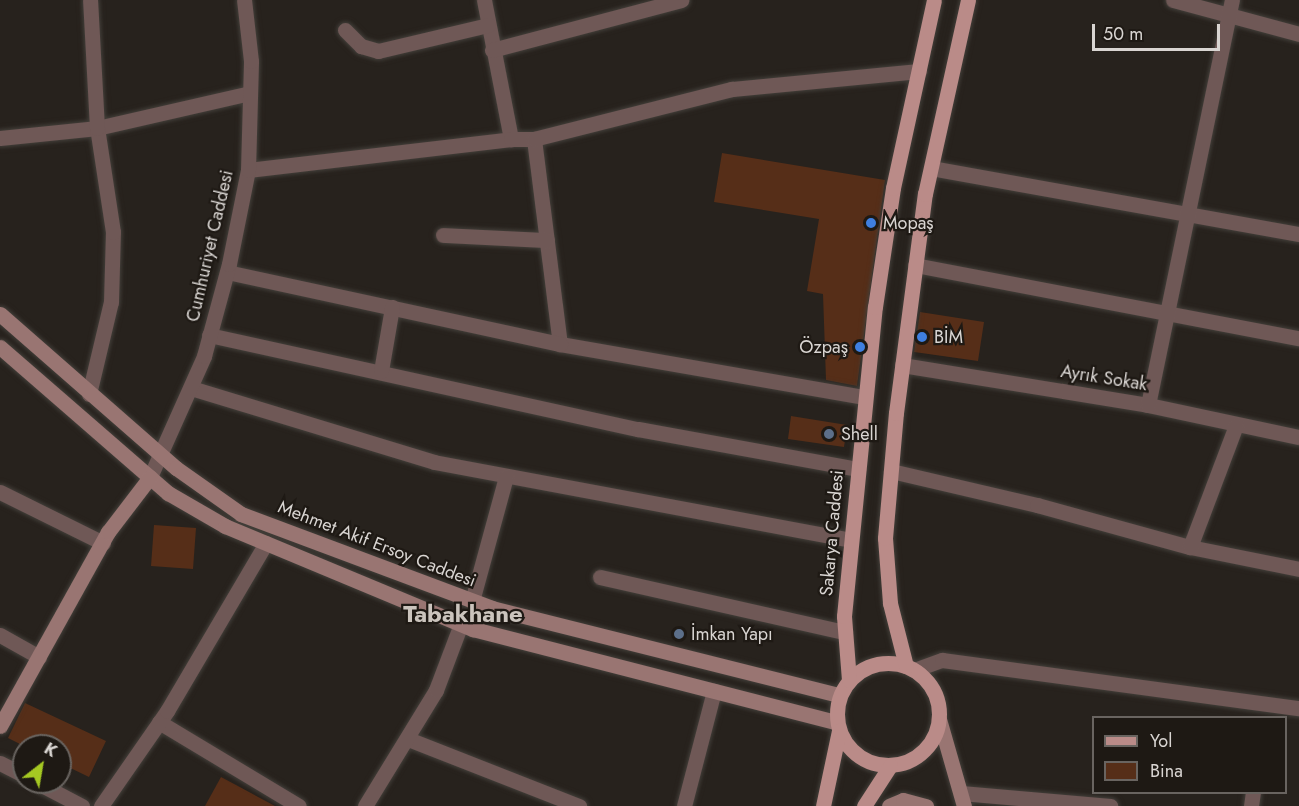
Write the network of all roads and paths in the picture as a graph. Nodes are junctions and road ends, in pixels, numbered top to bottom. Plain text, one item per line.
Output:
1 (90, 0) edge
2 (244, 0) edge
3 (484, 0) edge
4 (681, 0) edge
5 (934, 0) edge
6 (968, 0) edge
7 (1173, 0) edge
8 (1230, 7) edge
9 (488, 25) junction
10 (345, 30) dead end
11 (1299, 34) edge
12 (492, 50) junction
13 (919, 71) junction
14 (250, 93) junction
15 (97, 128) junction
16 (0, 138) edge
17 (511, 139) junction
18 (534, 139) junction
19 (931, 168) junction
20 (248, 170) junction
21 (1186, 213) junction
22 (1299, 234) edge
23 (443, 235) dead end
24 (547, 240) junction
25 (915, 266) junction
26 (227, 272) junction
27 (392, 307) junction
28 (1166, 313) junction
29 (0, 314) edge
30 (209, 335) junction
31 (1299, 338) edge
32 (560, 344) junction
33 (0, 347) edge
34 (902, 365) junction
35 (381, 371) junction
36 (191, 388) junction
37 (89, 394) junction
38 (864, 397) junction
39 (1148, 405) junction
40 (1236, 425) junction
41 (1299, 437) edge
42 (159, 454) junction
43 (858, 469) junction
44 (891, 471) junction
45 (150, 477) junction
46 (506, 477) junction
47 (0, 492) edge
48 (852, 540) junction
49 (103, 543) junction
50 (266, 543) junction
51 (1190, 547) junction
52 (1299, 569) edge
53 (600, 577) dead end
54 (472, 601) junction
55 (461, 624) junction
56 (845, 632) junction
57 (0, 635) edge
58 (39, 657) junction
59 (910, 668) junction
60 (849, 680) junction
61 (714, 691) junction
62 (839, 696) junction
63 (1299, 708) edge
64 (1265, 711) edge
65 (939, 719) junction
66 (159, 722) junction
67 (0, 726) edge
68 (837, 726) junction
69 (408, 739) junction
70 (890, 766) junction
71 (58, 794) edge
72 (962, 800) edge
73 (548, 801) edge
74 (81, 806) edge
75 (101, 806) edge
76 (299, 806) edge
77 (365, 806) edge
78 (579, 806) edge
79 (684, 806) edge
80 (823, 806) edge
81 (864, 806) edge
82 (889, 806) edge
83 (926, 806) edge
84 (1110, 806) edge

1 - 15 street
2 - 14 street, Cumhuriyet Caddesi
3 - 9 street
4 - 12 street
5 - 13 main road, Sakarya Caddesi
6 - 19 main road
7 - 8 street
8 - 11 street
8 - 21 street
9 - 10 street
9 - 12 street
12 - 17 street
13 - 18 street
13 - 38 main road, Sakarya Caddesi
14 - 15 street
14 - 20 street, Cumhuriyet Caddesi
15 - 16 street
15 - 37 street
17 - 18 street
17 - 20 street
18 - 24 street
19 - 21 street
19 - 25 main road
20 - 26 street, Cumhuriyet Caddesi
21 - 22 street
21 - 28 street
23 - 24 street
24 - 32 street
25 - 28 street
25 - 34 main road
26 - 27 street
26 - 30 street, Cumhuriyet Caddesi
27 - 32 street
27 - 35 street
28 - 31 street
28 - 39 street
29 - 37 main road, Mehmet Akif Ersoy Caddesi
30 - 35 street
30 - 36 street, Cumhuriyet Caddesi
32 - 38 street
33 - 45 main road
34 - 39 street, Ayrık Sokak
34 - 44 main road
35 - 43 street
36 - 42 street, Cumhuriyet Caddesi
36 - 46 street
37 - 42 main road, Mehmet Akif Ersoy Caddesi
38 - 43 main road, Sakarya Caddesi
39 - 40 street, Ayrık Sokak
40 - 41 street, Ayrık Sokak
40 - 51 street
42 - 45 street, Cumhuriyet Caddesi
42 - 54 main road, Mehmet Akif Ersoy Caddesi
43 - 48 main road, Sakarya Caddesi
44 - 51 street
44 - 59 main road
45 - 49 main road
45 - 50 main road
46 - 48 street
46 - 54 street
47 - 49 street
48 - 56 main road, Sakarya Caddesi
49 - 58 main road
50 - 55 main road
50 - 66 street
51 - 52 street
53 - 56 street
54 - 62 main road, Mehmet Akif Ersoy Caddesi
55 - 61 main road
55 - 69 street
56 - 60 main road, Sakarya Caddesi
57 - 58 street
58 - 67 main road
59 - 60 main road
59 - 64 street
59 - 65 main road
60 - 62 main road
61 - 68 main road
61 - 79 street
62 - 68 main road
63 - 64 street
65 - 70 main road
65 - 72 main road
66 - 75 street
66 - 76 street
68 - 70 main road
68 - 80 main road
69 - 73 street
69 - 77 street
70 - 81 main road
71 - 74 street
72 - 84 street
73 - 78 street
82 - 83 main road

